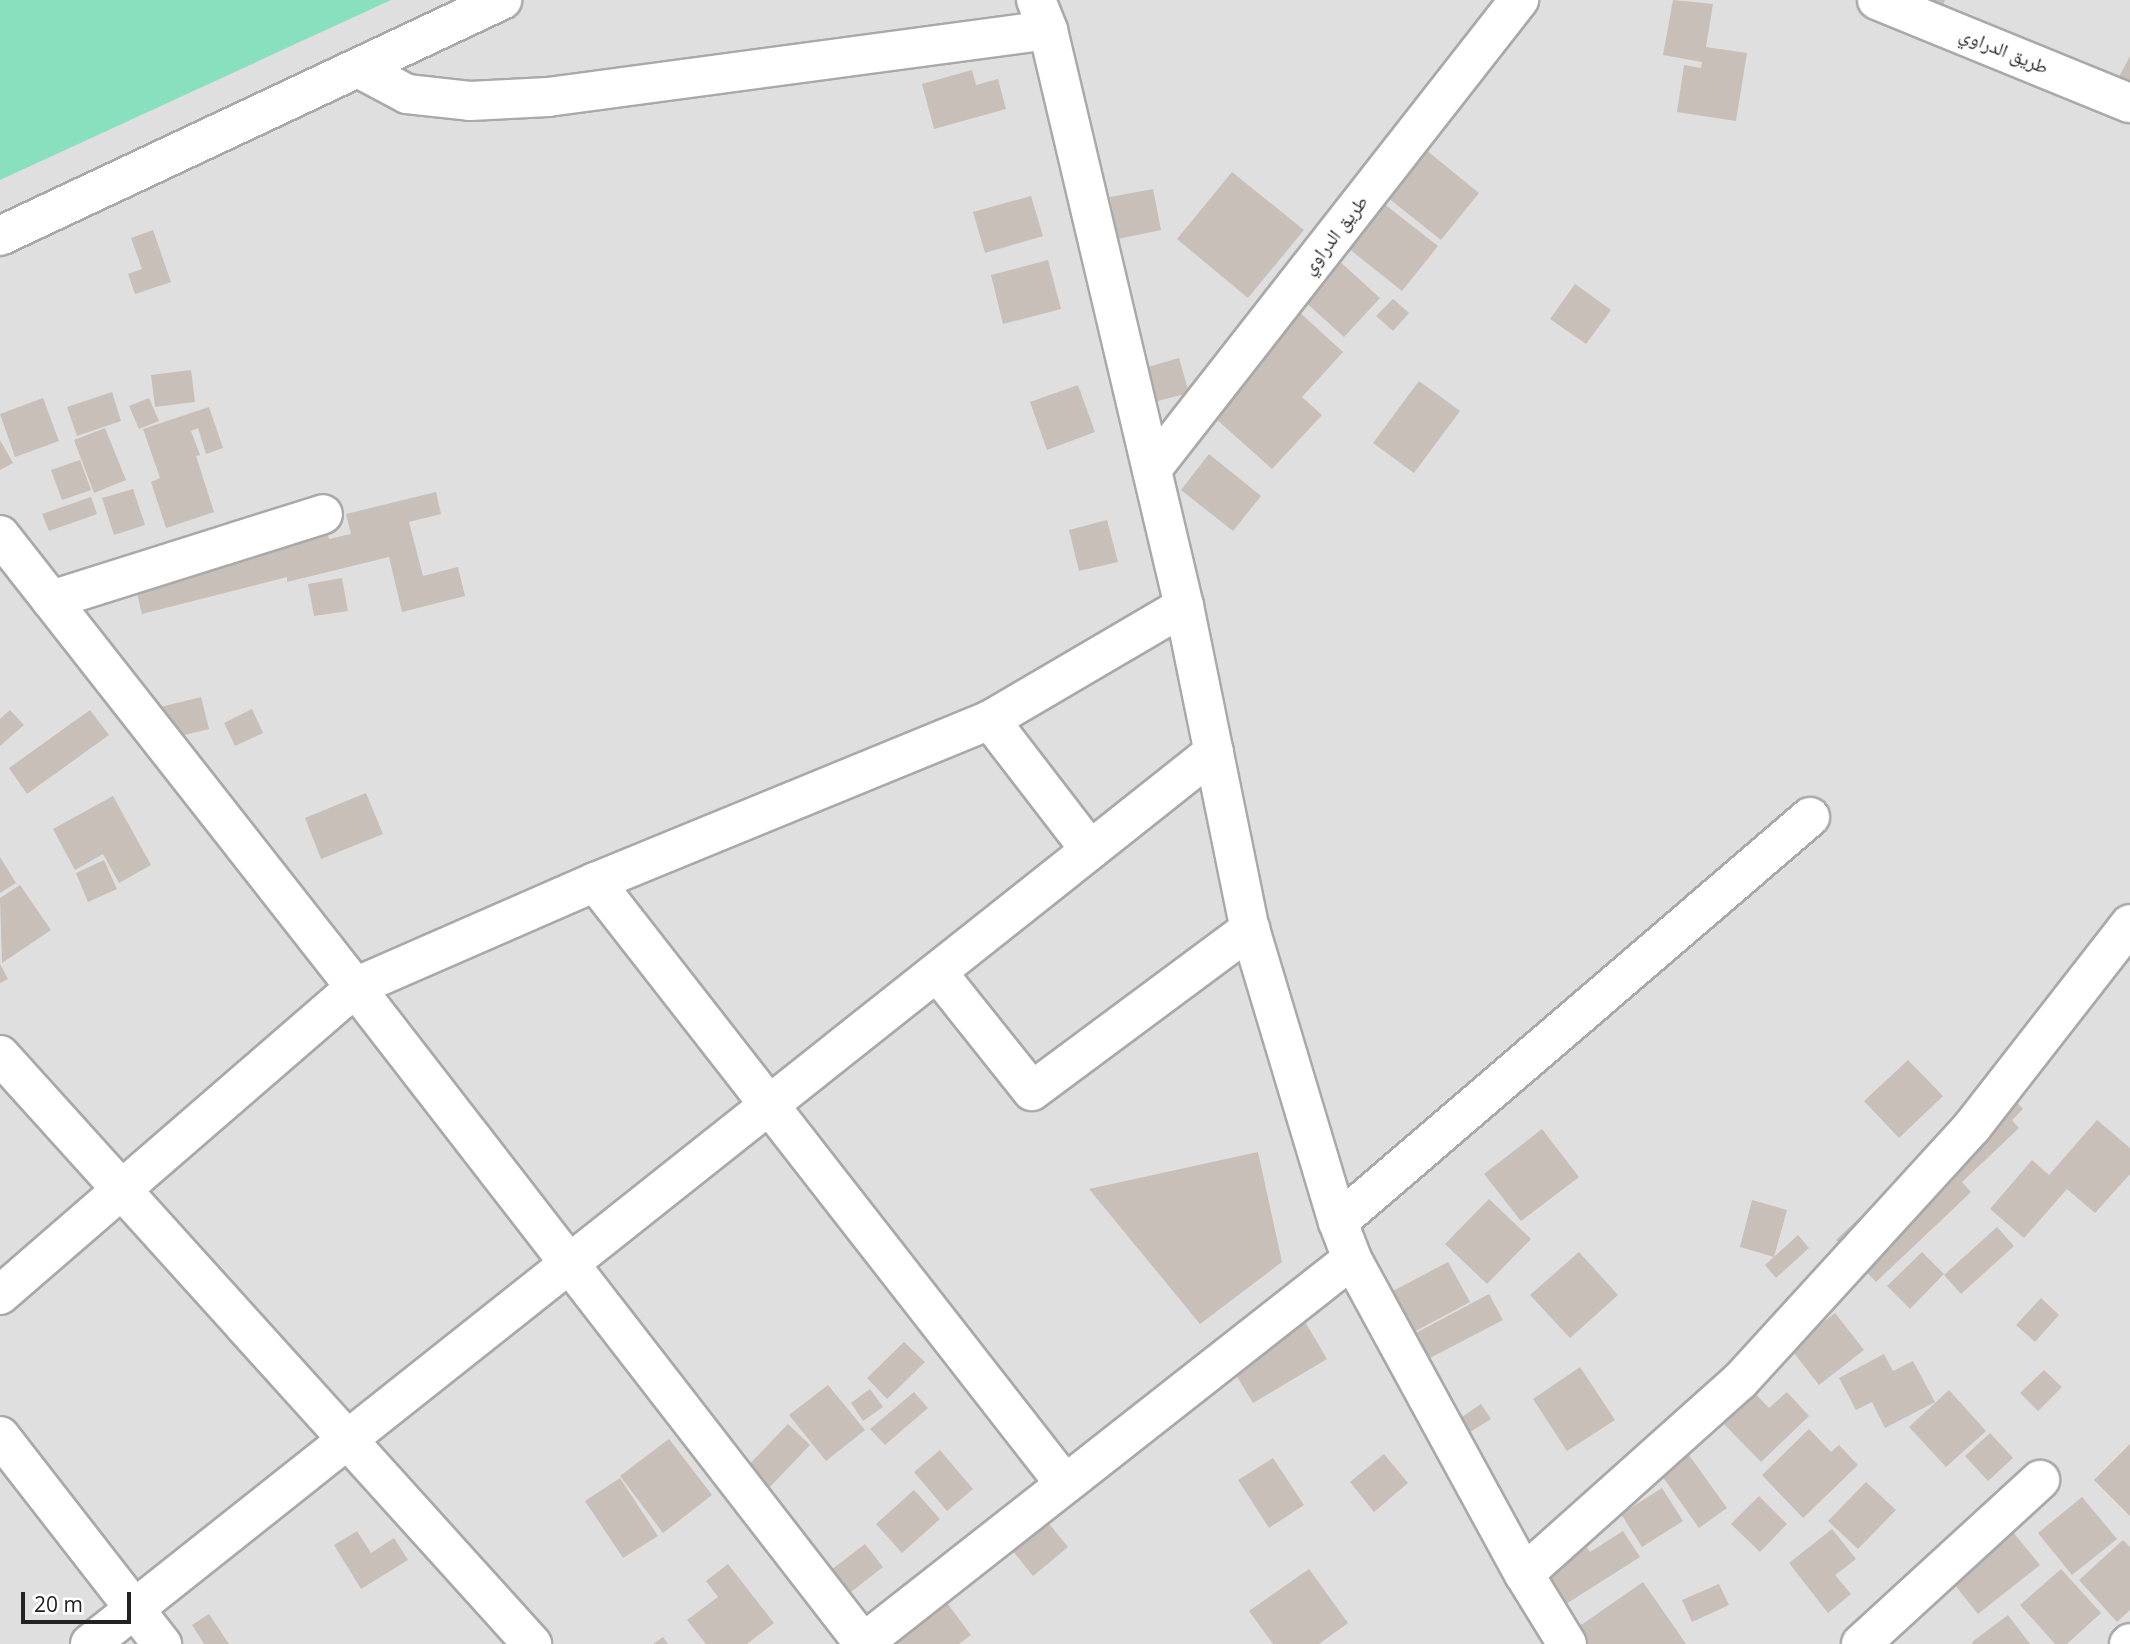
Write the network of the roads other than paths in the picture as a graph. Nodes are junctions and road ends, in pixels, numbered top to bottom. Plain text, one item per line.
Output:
1 (502, 0) edge
2 (1518, 0) edge
3 (1877, 0) edge
4 (1042, 15) edge
5 (358, 68) junction
6 (2130, 103) edge
7 (0, 236) edge
8 (1152, 469) junction
9 (323, 514) dead end
10 (0, 535) edge
11 (51, 600) junction
12 (1184, 606) junction
13 (990, 720) junction
14 (1214, 752) junction
15 (1810, 817) dead end
16 (1090, 850) junction
17 (594, 882) junction
18 (2130, 924) edge
19 (1250, 929) junction
20 (937, 972) junction
21 (355, 986) junction
22 (0, 1055) edge
23 (769, 1105) junction
24 (121, 1190) junction
25 (1338, 1222) junction
26 (1352, 1259) junction
27 (568, 1264) junction
28 (0, 1295) edge
29 (0, 1436) edge
30 (347, 1440) junction
31 (2040, 1480) dead end
32 (1065, 1484) junction
33 (1524, 1574) junction
34 (136, 1607) junction
35 (90, 1644) edge
36 (162, 1644) edge
37 (532, 1644) edge
38 (863, 1644) edge
39 (1567, 1644) edge
40 (1861, 1644) edge

1 - 5 street
2 - 8 street, طريق الدراوي
3 - 6 street, طريق الدراوي
4 - 5 street
4 - 8 street
5 - 7 street
8 - 12 street
9 - 11 street
10 - 11 street
11 - 21 street
12 - 13 street
12 - 14 street
13 - 16 street
13 - 17 street
14 - 16 street
14 - 19 street
15 - 25 street
16 - 20 street
17 - 21 street
17 - 23 street
18 - 33 street
19 - 20 street
19 - 25 street
20 - 23 street
21 - 24 street
21 - 27 street
22 - 24 street
23 - 27 street
23 - 32 street
24 - 28 street
24 - 30 street
25 - 26 street
26 - 32 street
26 - 33 street
27 - 30 street
27 - 38 street
29 - 34 street
30 - 34 street
30 - 37 street
31 - 40 street
32 - 38 street
33 - 39 street
34 - 35 street
34 - 36 street

